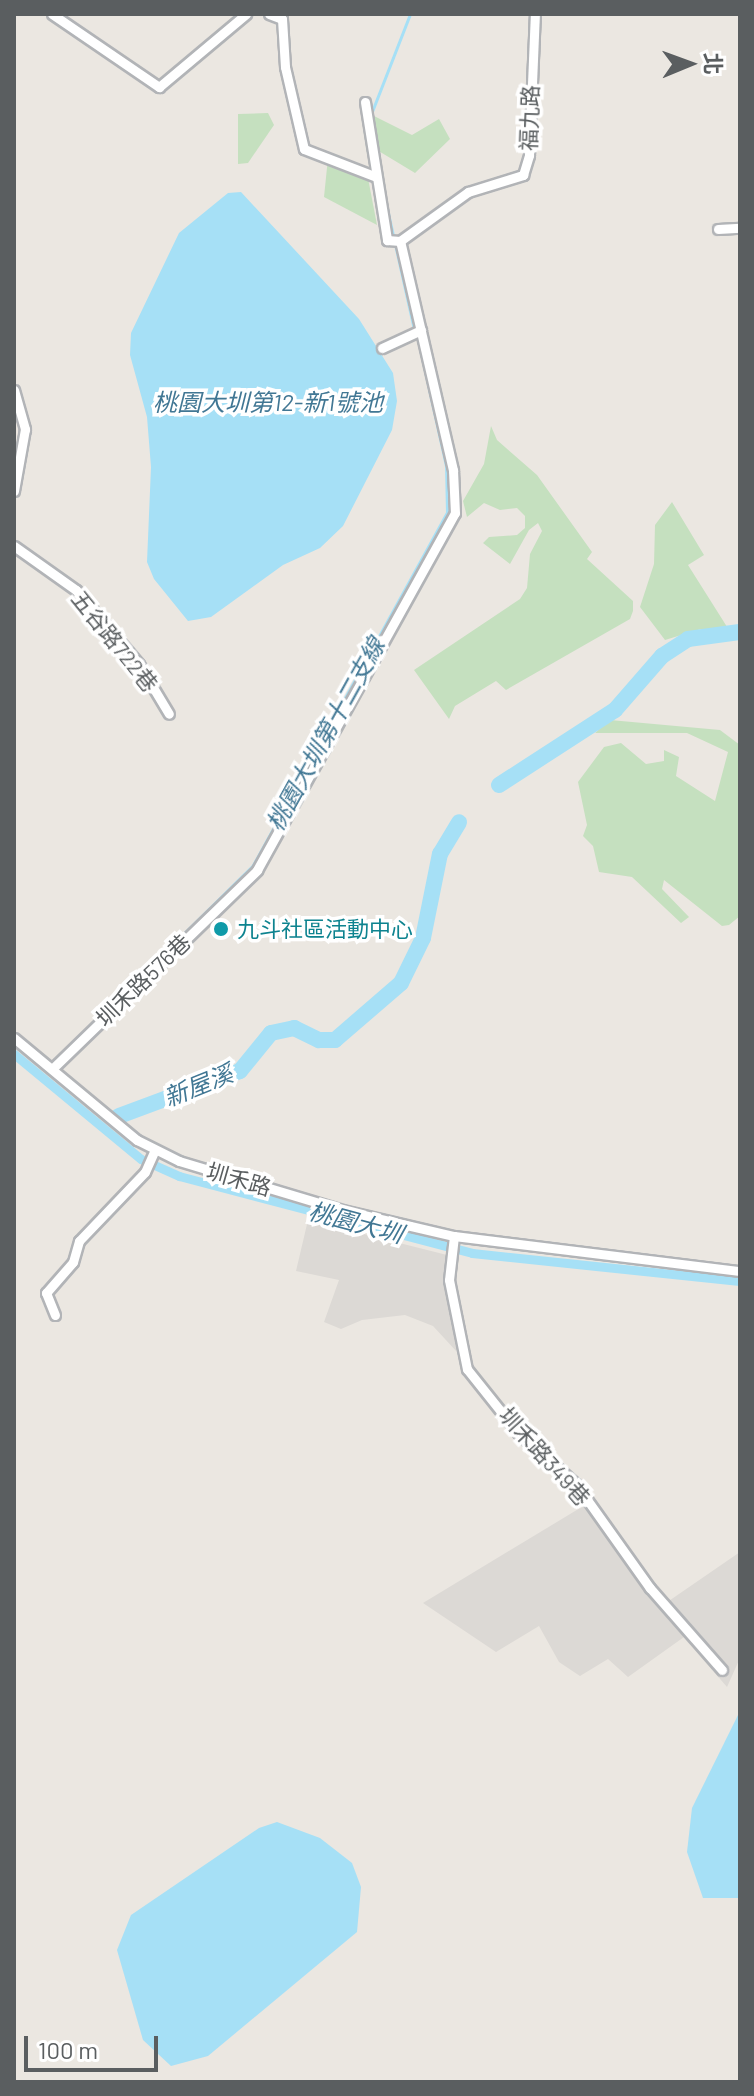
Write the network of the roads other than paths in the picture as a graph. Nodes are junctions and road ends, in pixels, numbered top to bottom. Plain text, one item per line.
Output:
1 (52, 14) edge
2 (246, 14) edge
3 (269, 14) edge
4 (535, 14) edge
5 (365, 102) dead end
6 (374, 176) junction
7 (740, 228) edge
8 (718, 229) dead end
9 (400, 241) junction
10 (421, 330) junction
11 (382, 348) dead end
12 (14, 390) edge
13 (14, 491) edge
14 (14, 546) edge
15 (169, 714) dead end
16 (14, 1038) edge
17 (52, 1069) junction
18 (154, 1154) junction
19 (454, 1238) junction
20 (740, 1271) edge
21 (55, 1315) dead end
22 (722, 1670) dead end

1 - 2 street
3 - 6 street
4 - 9 street, 福九路
5 - 6 street
6 - 9 street
7 - 8 street
9 - 10 street, 圳禾路576巷
10 - 11 street
10 - 17 street, 圳禾路576巷
12 - 13 street
14 - 15 street, 五谷路722巷
16 - 17 street, 圳禾路
17 - 18 street, 圳禾路
18 - 19 street, 圳禾路
18 - 21 street
19 - 20 street, 圳禾路
19 - 22 street, 圳禾路349巷

